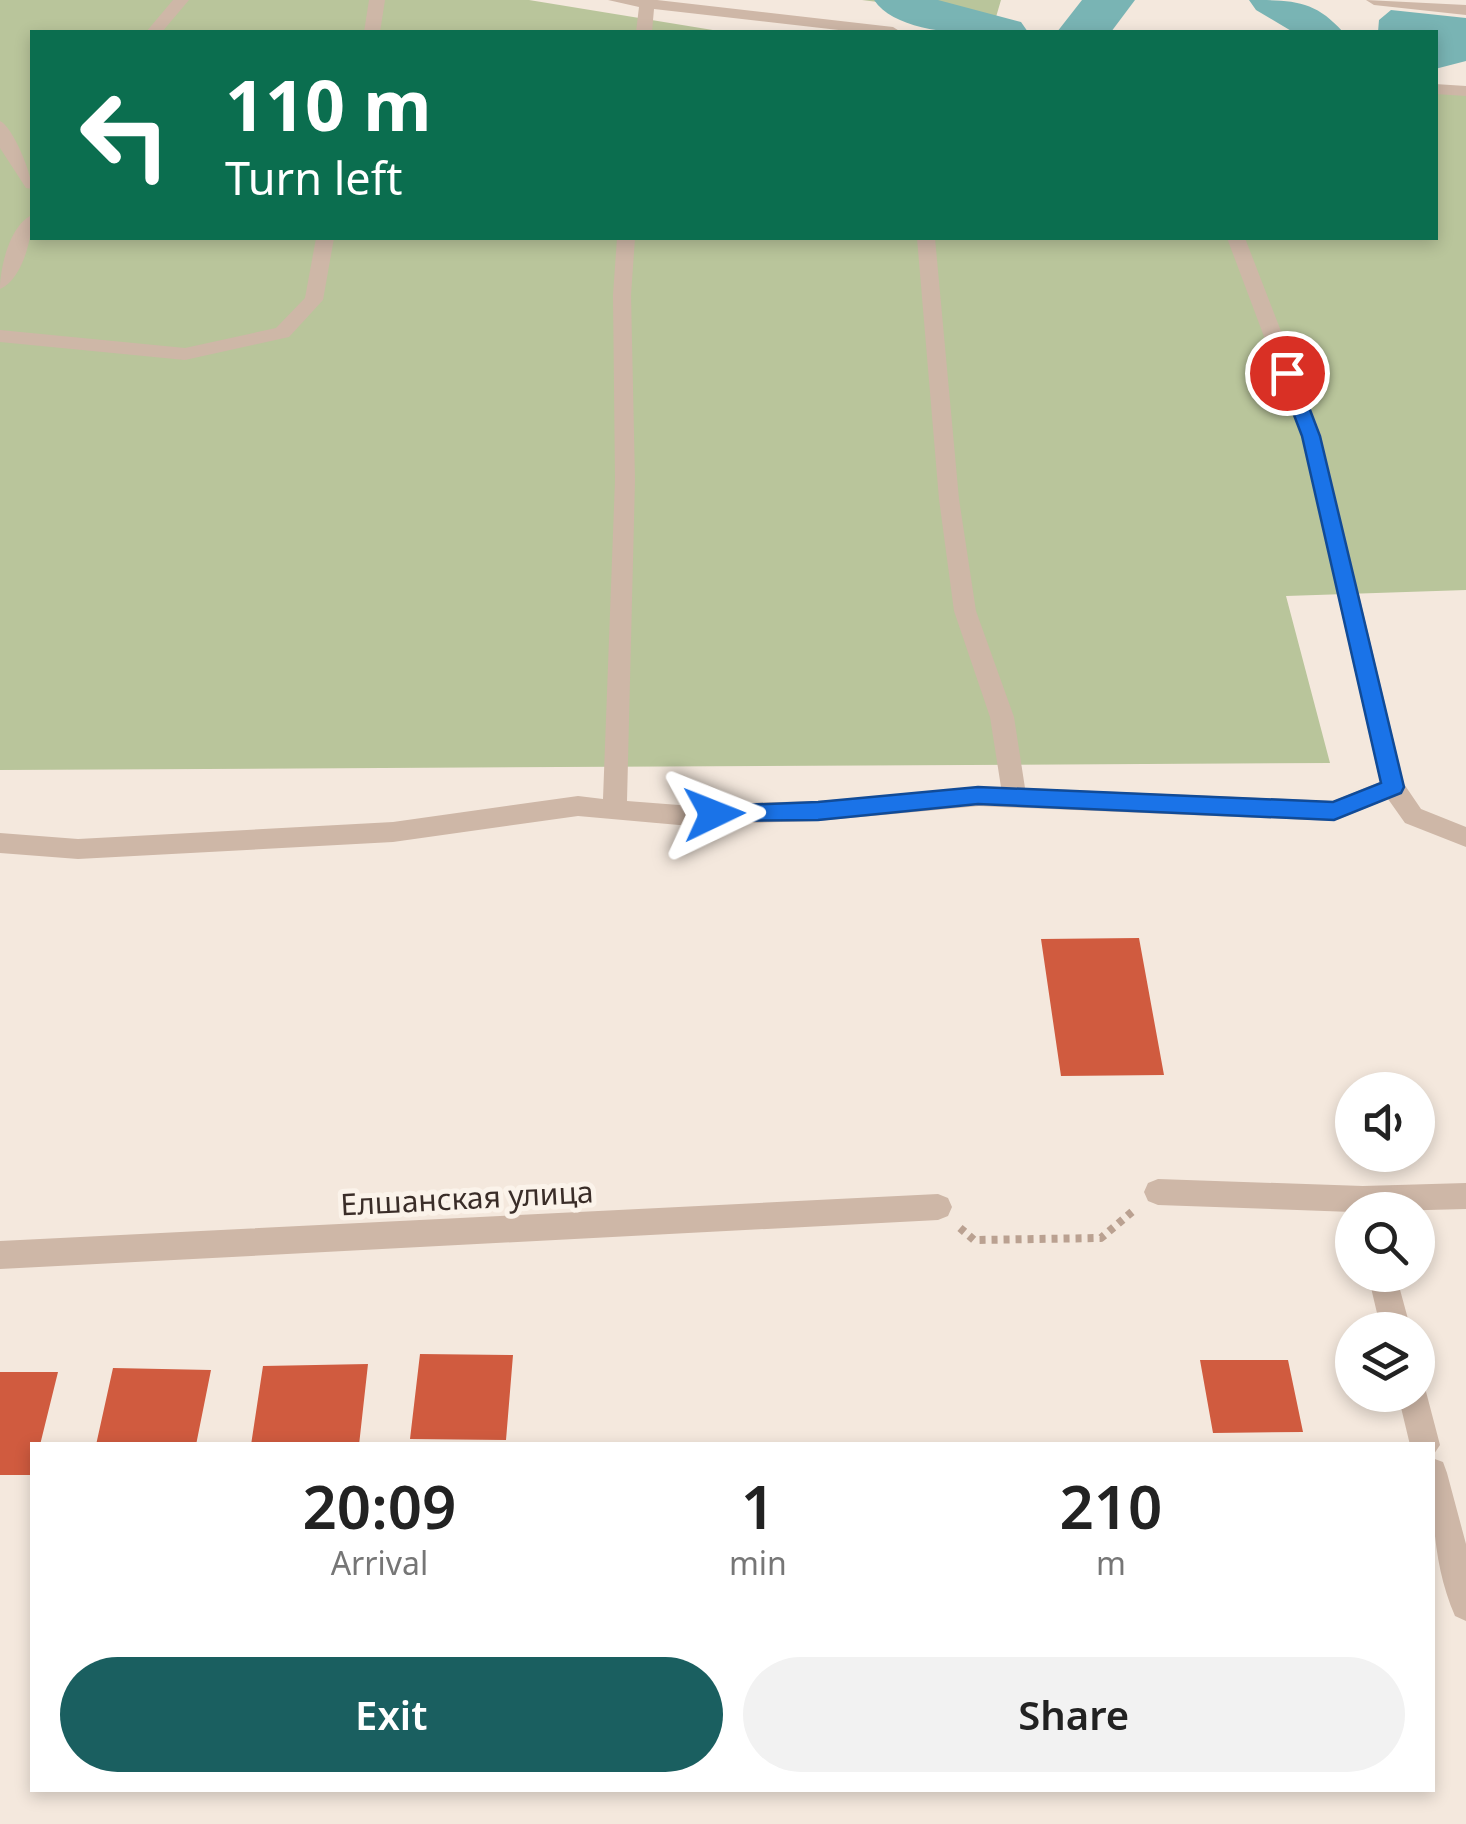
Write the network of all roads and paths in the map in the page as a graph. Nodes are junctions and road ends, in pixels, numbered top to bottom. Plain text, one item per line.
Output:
1 (182, 0) edge
2 (377, 0) edge
3 (616, 0) edge
4 (1374, 0) edge
5 (647, 5) junction
6 (1466, 10) edge
7 (156, 30) edge
8 (372, 30) edge
9 (644, 30) edge
10 (875, 30) edge
11 (1438, 90) edge
12 (1464, 94) edge
13 (0, 126) edge
14 (30, 181) edge
15 (30, 225) edge
16 (326, 240) edge
17 (626, 240) edge
18 (926, 240) edge
19 (1237, 240) edge
20 (0, 283) edge
21 (0, 336) edge
22 (1393, 787) junction
23 (1014, 797) junction
24 (615, 810) junction
25 (1466, 837) edge
26 (0, 844) edge
27 (1158, 1192) joint
28 (1466, 1196) edge
29 (1435, 1198) edge
30 (1335, 1202) edge
31 (938, 1207) joint
32 (0, 1255) edge
33 (1417, 1412) edge
34 (1424, 1442) edge
35 (1435, 1485) edge
36 (1466, 1606) edge

1 - 7 street
2 - 8 street
3 - 5 street
4 - 6 street
5 - 9 street
5 - 10 street
11 - 12 street
13 - 14 street
15 - 20 street
16 - 21 street
17 - 24 street
18 - 23 street
19 - 22 street
22 - 23 street
22 - 25 street
23 - 24 street
24 - 26 street
27 - 30 street
27 - 31 path
28 - 29 street
31 - 32 street, Елшанская улица
33 - 34 street
35 - 36 street

